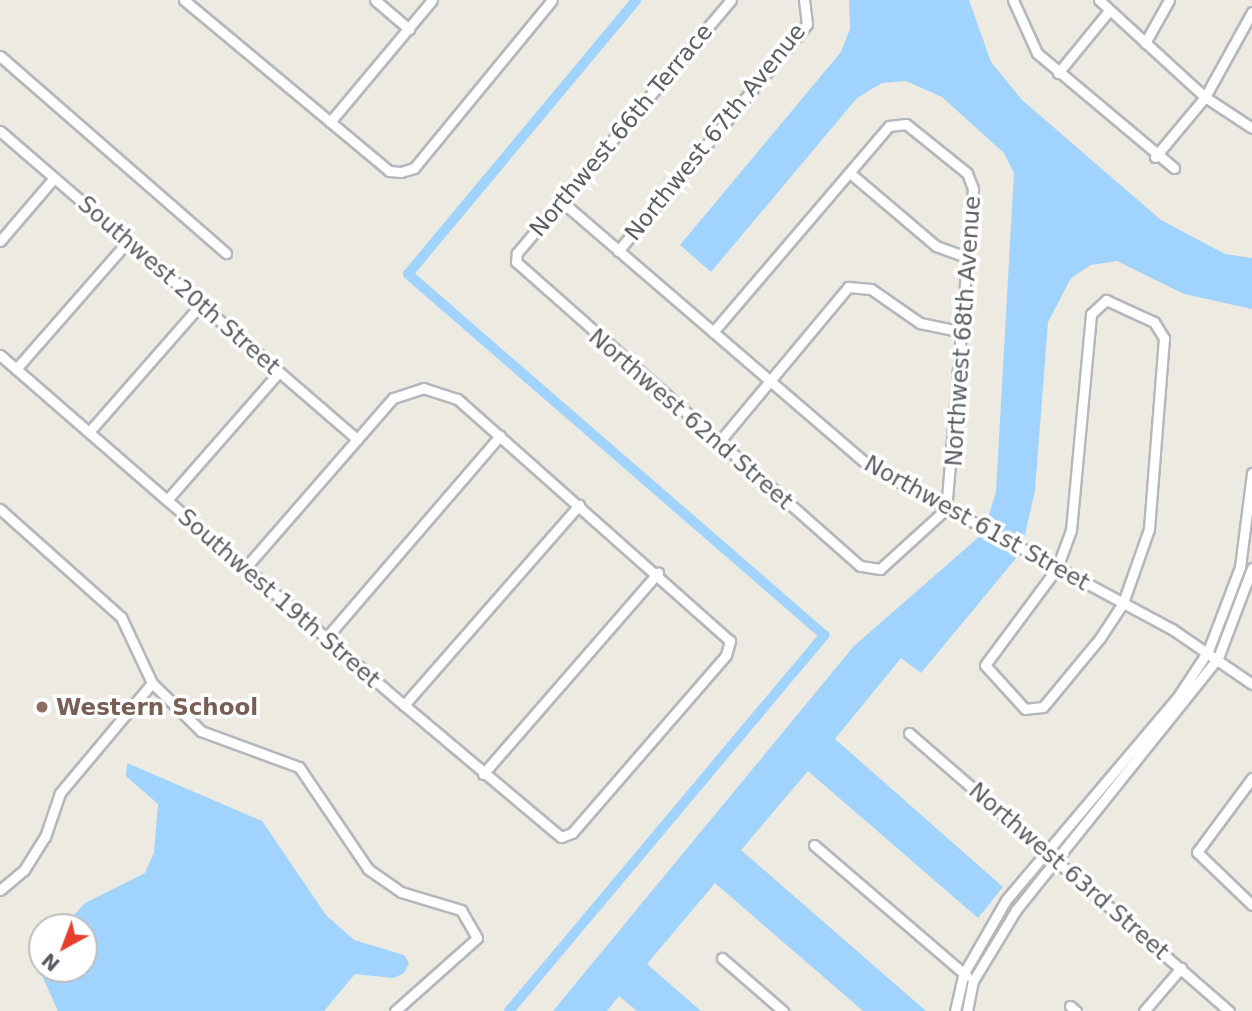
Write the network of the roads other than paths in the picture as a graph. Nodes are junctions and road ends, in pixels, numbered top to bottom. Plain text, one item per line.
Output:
1 (375, 0) edge
2 (432, 0) edge
3 (552, 0) edge
4 (731, 0) edge
5 (804, 0) edge
6 (1013, 0) edge
7 (1099, 0) edge
8 (1169, 0) edge
9 (190, 2) edge
10 (1108, 12) junction
11 (1252, 12) edge
12 (408, 29) junction
13 (1145, 43) junction
14 (0, 56) edge
15 (1058, 73) junction
16 (1205, 97) junction
17 (330, 122) junction
18 (1252, 128) edge
19 (0, 131) edge
20 (1156, 157) junction
21 (1174, 168) dead end
22 (850, 173) junction
23 (54, 178) junction
24 (561, 201) junction
25 (0, 241) edge
26 (128, 241) junction
27 (618, 251) junction
28 (226, 253) dead end
29 (967, 257) junction
30 (516, 262) joint
31 (201, 304) junction
32 (713, 332) junction
33 (963, 332) junction
34 (0, 355) edge
35 (16, 369) junction
36 (279, 372) junction
37 (771, 382) junction
38 (89, 432) junction
39 (500, 436) junction
40 (357, 439) junction
41 (719, 442) junction
42 (1252, 472) edge
43 (167, 500) junction
44 (579, 505) junction
45 (0, 509) edge
46 (946, 509) junction
47 (246, 568) junction
48 (1057, 568) junction
49 (1252, 568) edge
50 (658, 573) junction
51 (1123, 603) junction
52 (326, 638) junction
53 (1208, 652) junction
54 (1218, 658) junction
55 (152, 683) junction
56 (1252, 684) edge
57 (404, 705) junction
58 (909, 733) dead end
59 (484, 774) junction
60 (1252, 778) edge
61 (814, 845) dead end
62 (1047, 852) junction
63 (1056, 860) junction
64 (0, 890) edge
65 (1251, 903) edge
66 (722, 958) dead end
67 (1181, 968) junction
68 (964, 973) junction
69 (973, 981) junction
70 (396, 1011) edge
71 (783, 1011) edge
72 (955, 1011) edge
73 (967, 1011) edge
74 (1144, 1011) edge
75 (1230, 1011) edge

1 - 12 street
2 - 12 street
3 - 17 street
4 - 24 street, Northwest 66th Terrace
5 - 27 street, Northwest 67th Avenue
6 - 15 street
7 - 10 street
8 - 13 street
9 - 17 street
10 - 13 street
10 - 15 street
11 - 16 street
12 - 17 street
13 - 16 street
14 - 28 street
15 - 20 street
16 - 18 street
16 - 20 street
19 - 23 street, Southwest 20th Street
20 - 21 street
22 - 29 street
22 - 29 street, Northwest 68th Avenue
22 - 32 street
23 - 25 street
23 - 26 street, Southwest 20th Street
24 - 27 street, Northwest 61st Street
24 - 30 street, Northwest 66th Terrace
26 - 31 street, Southwest 20th Street
26 - 35 street
27 - 32 street, Northwest 61st Street
29 - 33 street, Northwest 68th Avenue
30 - 41 street, Northwest 62nd Street
31 - 36 street, Southwest 20th Street
31 - 38 street
32 - 37 street, Northwest 61st Street
33 - 37 street
33 - 46 street, Northwest 68th Avenue
34 - 35 street, Southwest 19th Street
35 - 38 street, Southwest 19th Street
36 - 40 street, Southwest 20th Street
36 - 43 street
37 - 41 street
37 - 46 street, Northwest 61st Street
38 - 43 street, Southwest 19th Street
39 - 40 street
39 - 44 street
39 - 52 street
40 - 47 street
41 - 46 street, Northwest 62nd Street
42 - 53 street
43 - 47 street, Southwest 19th Street
44 - 50 street
44 - 57 street
45 - 55 street
46 - 48 street, Northwest 61st Street
47 - 52 street, Southwest 19th Street
48 - 51 street, Northwest 61st Street
48 - 51 street
48 - 51 street
49 - 54 street
50 - 59 street
50 - 59 street, Southwest 19th Street
51 - 53 street, Northwest 61st Street
52 - 57 street, Southwest 19th Street
53 - 54 street, Northwest 61st Street
53 - 62 street
54 - 56 street, Northwest 61st Street
54 - 63 street
55 - 64 street
55 - 70 street
57 - 59 street, Southwest 19th Street
58 - 62 street, Northwest 63rd Street
60 - 65 street
61 - 68 street
62 - 63 street, Northwest 63rd Street
62 - 68 street
63 - 67 street, Northwest 63rd Street
63 - 69 street
66 - 71 street
67 - 74 street
67 - 75 street, Northwest 63rd Street
68 - 69 street
68 - 72 street
69 - 73 street

